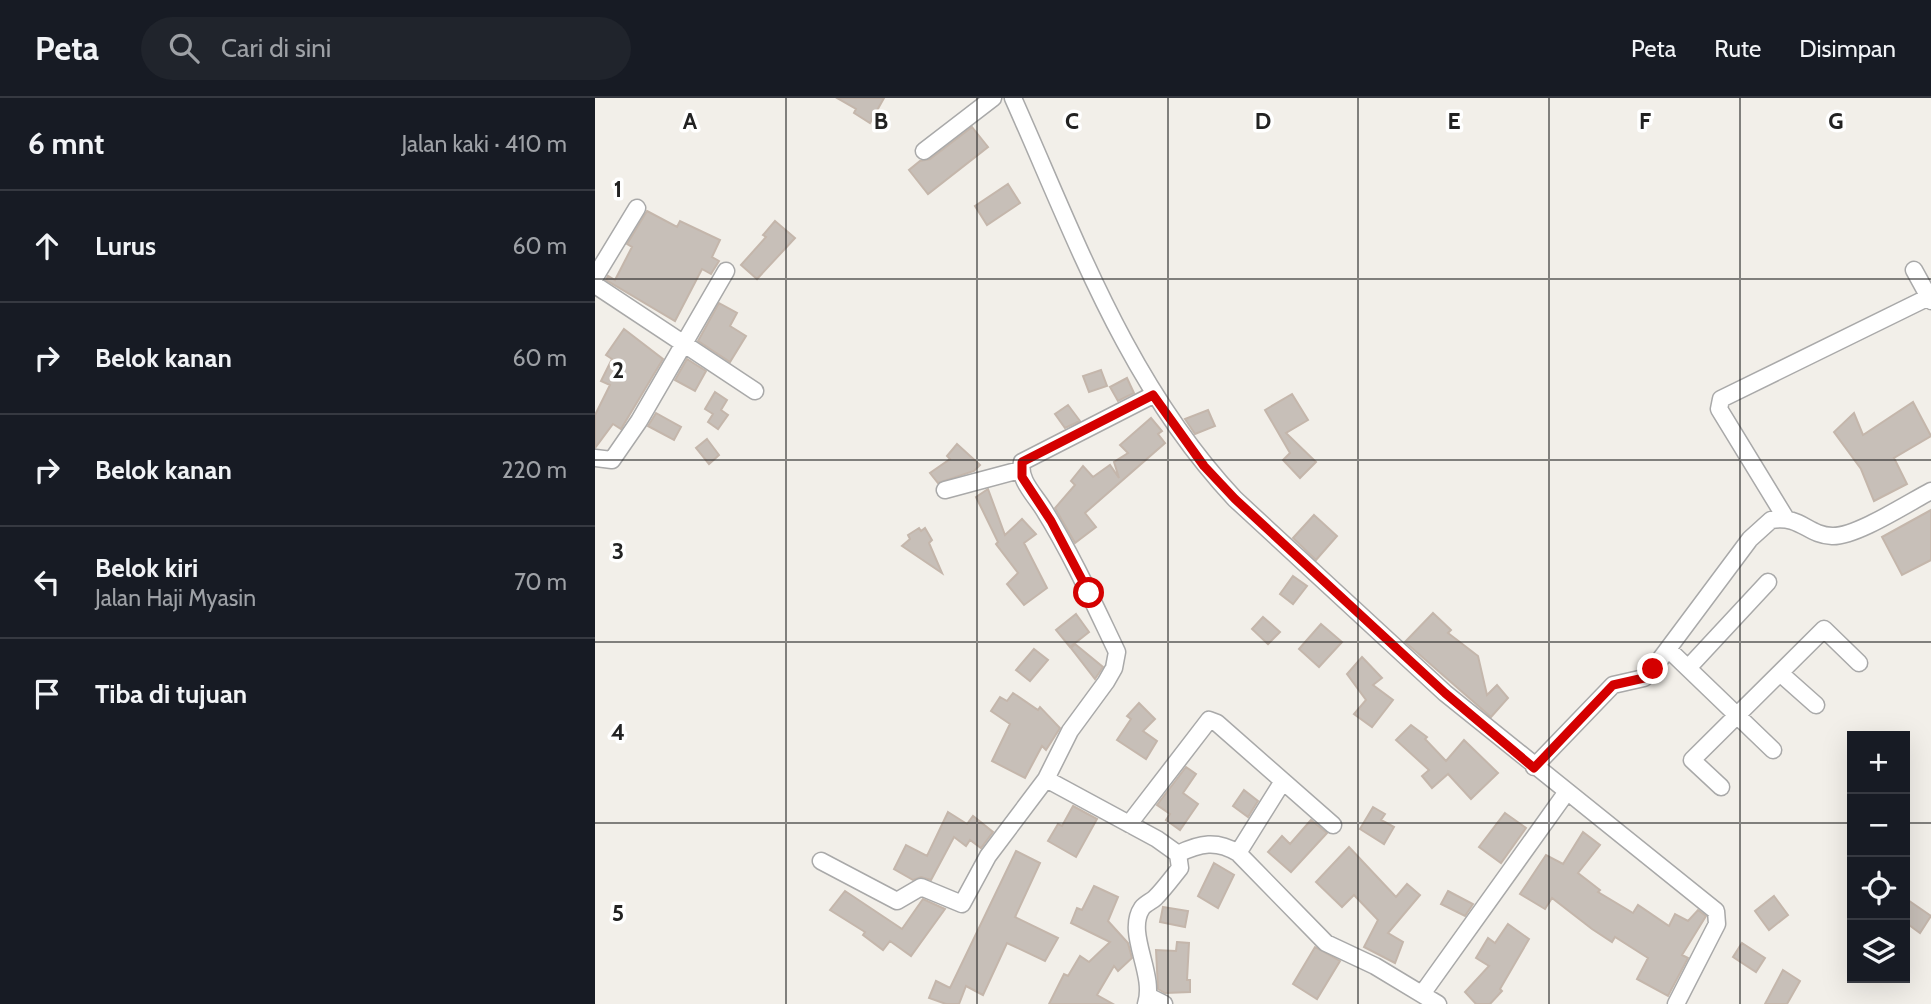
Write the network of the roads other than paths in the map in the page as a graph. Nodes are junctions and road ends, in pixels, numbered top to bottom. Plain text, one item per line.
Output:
1 (993, 98) edge
2 (1013, 98) edge
3 (924, 151) dead end
4 (637, 208) dead end
5 (1915, 270) dead end
6 (726, 271) dead end
7 (595, 277) edge
8 (595, 285) edge
9 (1930, 298) edge
10 (684, 343) junction
11 (755, 391) dead end
12 (1153, 395) junction
13 (595, 458) edge
14 (1020, 470) junction
15 (945, 490) dead end
16 (1931, 491) edge
17 (1785, 517) junction
18 (1768, 582) dead end
19 (1668, 649) junction
20 (1859, 663) dead end
21 (1688, 668) junction
22 (1780, 673) junction
23 (1816, 705) dead end
24 (1737, 715) junction
25 (1773, 750) dead end
26 (1534, 768) junction
27 (1046, 779) junction
28 (1283, 781) junction
29 (1721, 786) dead end
30 (1566, 793) junction
31 (1129, 824) junction
32 (1333, 825) dead end
33 (1238, 853) junction
34 (1178, 854) junction
35 (821, 861) dead end
36 (1422, 994) junction
37 (1147, 1000) edge
38 (1164, 1004) edge
39 (1438, 1004) edge
40 (1677, 1004) edge

1 - 3 street
2 - 12 street
4 - 7 street
5 - 9 street
6 - 10 street
8 - 10 street
9 - 17 street
10 - 11 street
10 - 13 street
12 - 14 street
12 - 26 street
14 - 15 street
14 - 27 street
16 - 17 street
17 - 19 street
18 - 21 street
19 - 21 street
19 - 26 street
20 - 22 street
21 - 24 street
22 - 23 street
22 - 24 street
24 - 25 street
24 - 29 street
26 - 30 street
27 - 31 street
27 - 35 street
28 - 31 street
28 - 32 street
28 - 33 street
30 - 36 street
30 - 40 street
31 - 34 street
33 - 34 street
33 - 36 street
34 - 37 street
36 - 39 street
37 - 38 street

